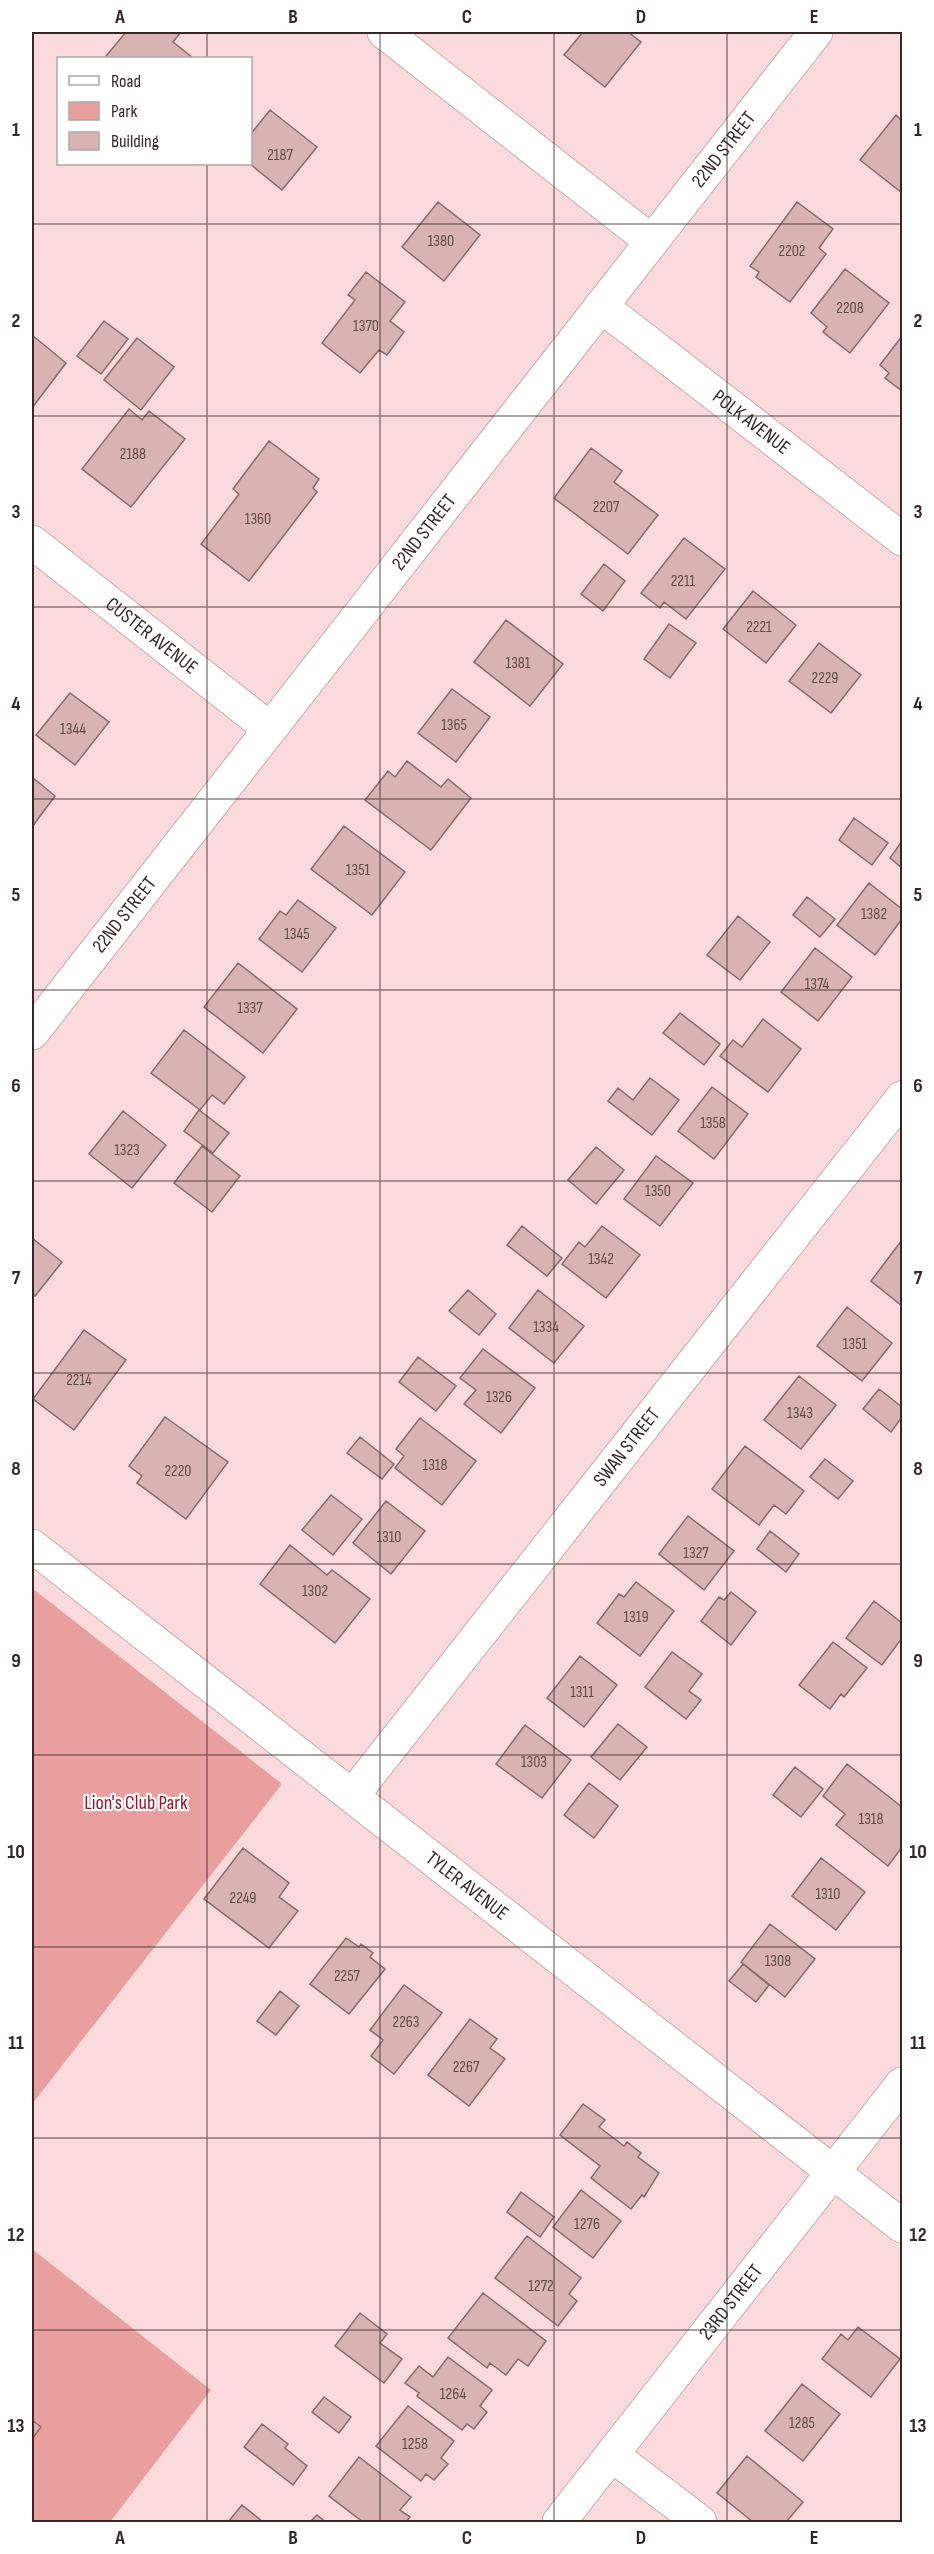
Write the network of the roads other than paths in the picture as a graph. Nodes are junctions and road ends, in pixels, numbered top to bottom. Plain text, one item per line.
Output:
1 (384, 32) edge
2 (816, 32) edge
3 (651, 241) junction
4 (601, 306) junction
5 (903, 539) edge
6 (32, 542) edge
7 (270, 729) junction
8 (32, 1032) edge
9 (903, 1098) edge
10 (32, 1546) edge
11 (352, 1796) junction
12 (903, 2084) edge
13 (833, 2172) junction
14 (903, 2226) edge
15 (612, 2455) junction
16 (559, 2523) edge
17 (700, 2523) edge

1 - 3 street
2 - 3 street, 22ND STREET
3 - 4 street, 22ND STREET
4 - 5 street, POLK AVENUE
4 - 7 street, 22ND STREET
6 - 7 street, CUSTER AVENUE
7 - 8 street, 22ND STREET
9 - 11 street, SWAN STREET
10 - 11 street, TYLER AVENUE
11 - 13 street, TYLER AVENUE
12 - 13 street, 23RD STREET
13 - 14 street, TYLER AVENUE
13 - 15 street, 23RD STREET
15 - 16 street, 23RD STREET
15 - 17 street

